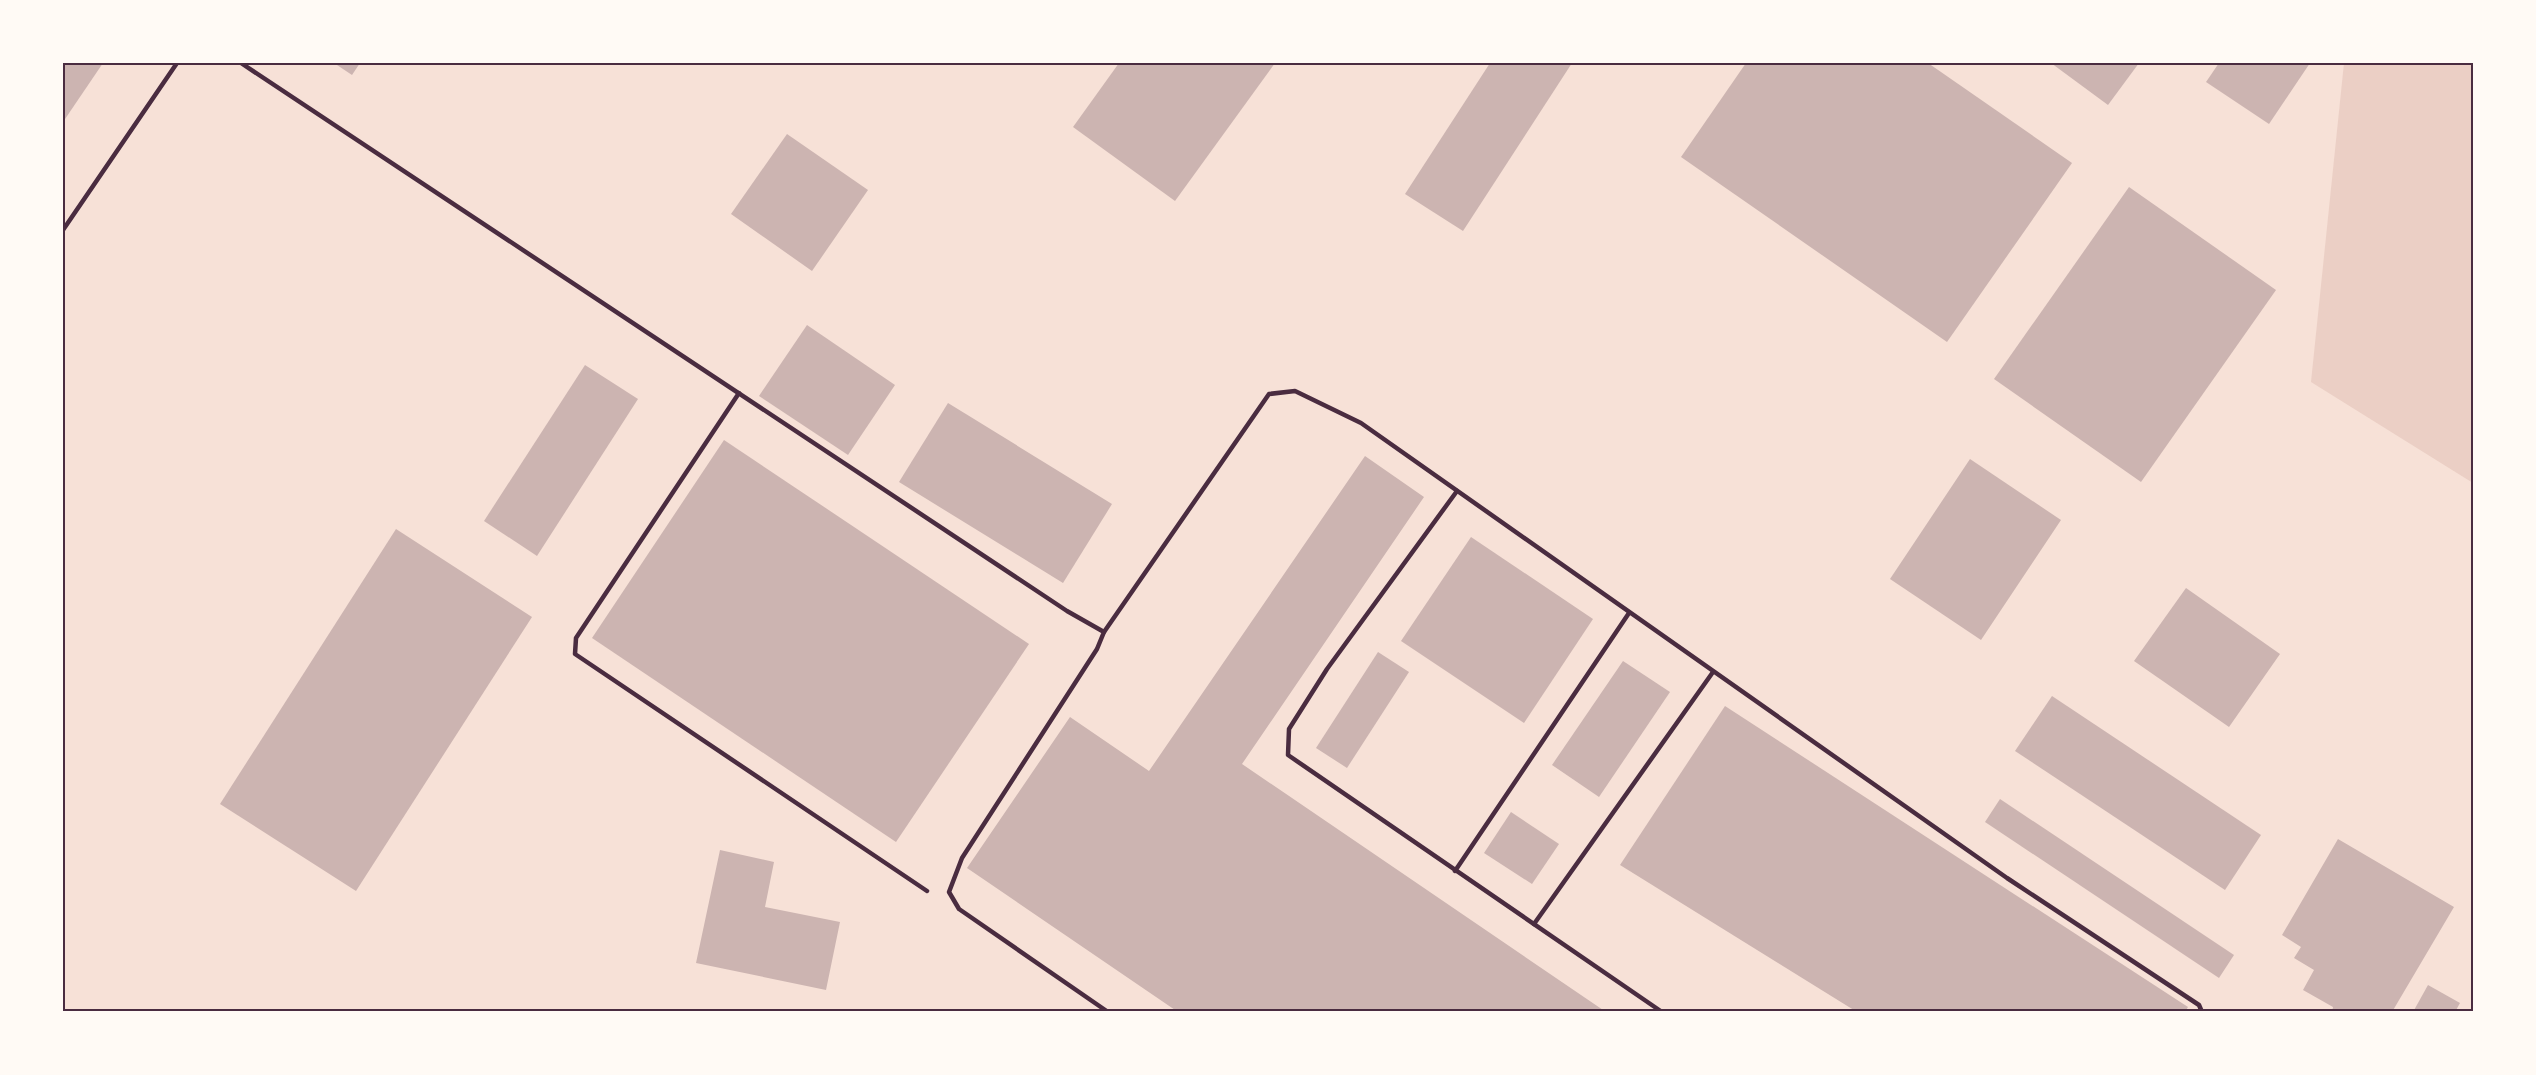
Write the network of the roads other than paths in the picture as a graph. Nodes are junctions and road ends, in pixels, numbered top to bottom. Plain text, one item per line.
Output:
1 (177, 63) edge
2 (241, 63) edge
3 (63, 230) edge
4 (739, 393) junction
5 (1457, 491) junction
6 (1629, 613) junction
7 (1104, 632) junction
8 (1713, 672) junction
9 (1455, 871) junction
10 (927, 891) dead end
11 (1534, 924) junction
12 (1108, 1012) edge
13 (1662, 1012) edge
14 (2202, 1012) edge

1 - 3 lane
2 - 4 lane
4 - 7 lane
4 - 10 lane
5 - 6 lane
5 - 7 lane
5 - 9 lane
6 - 8 lane
6 - 9 lane
7 - 12 lane
8 - 11 lane
8 - 14 lane
9 - 11 lane
11 - 13 lane

